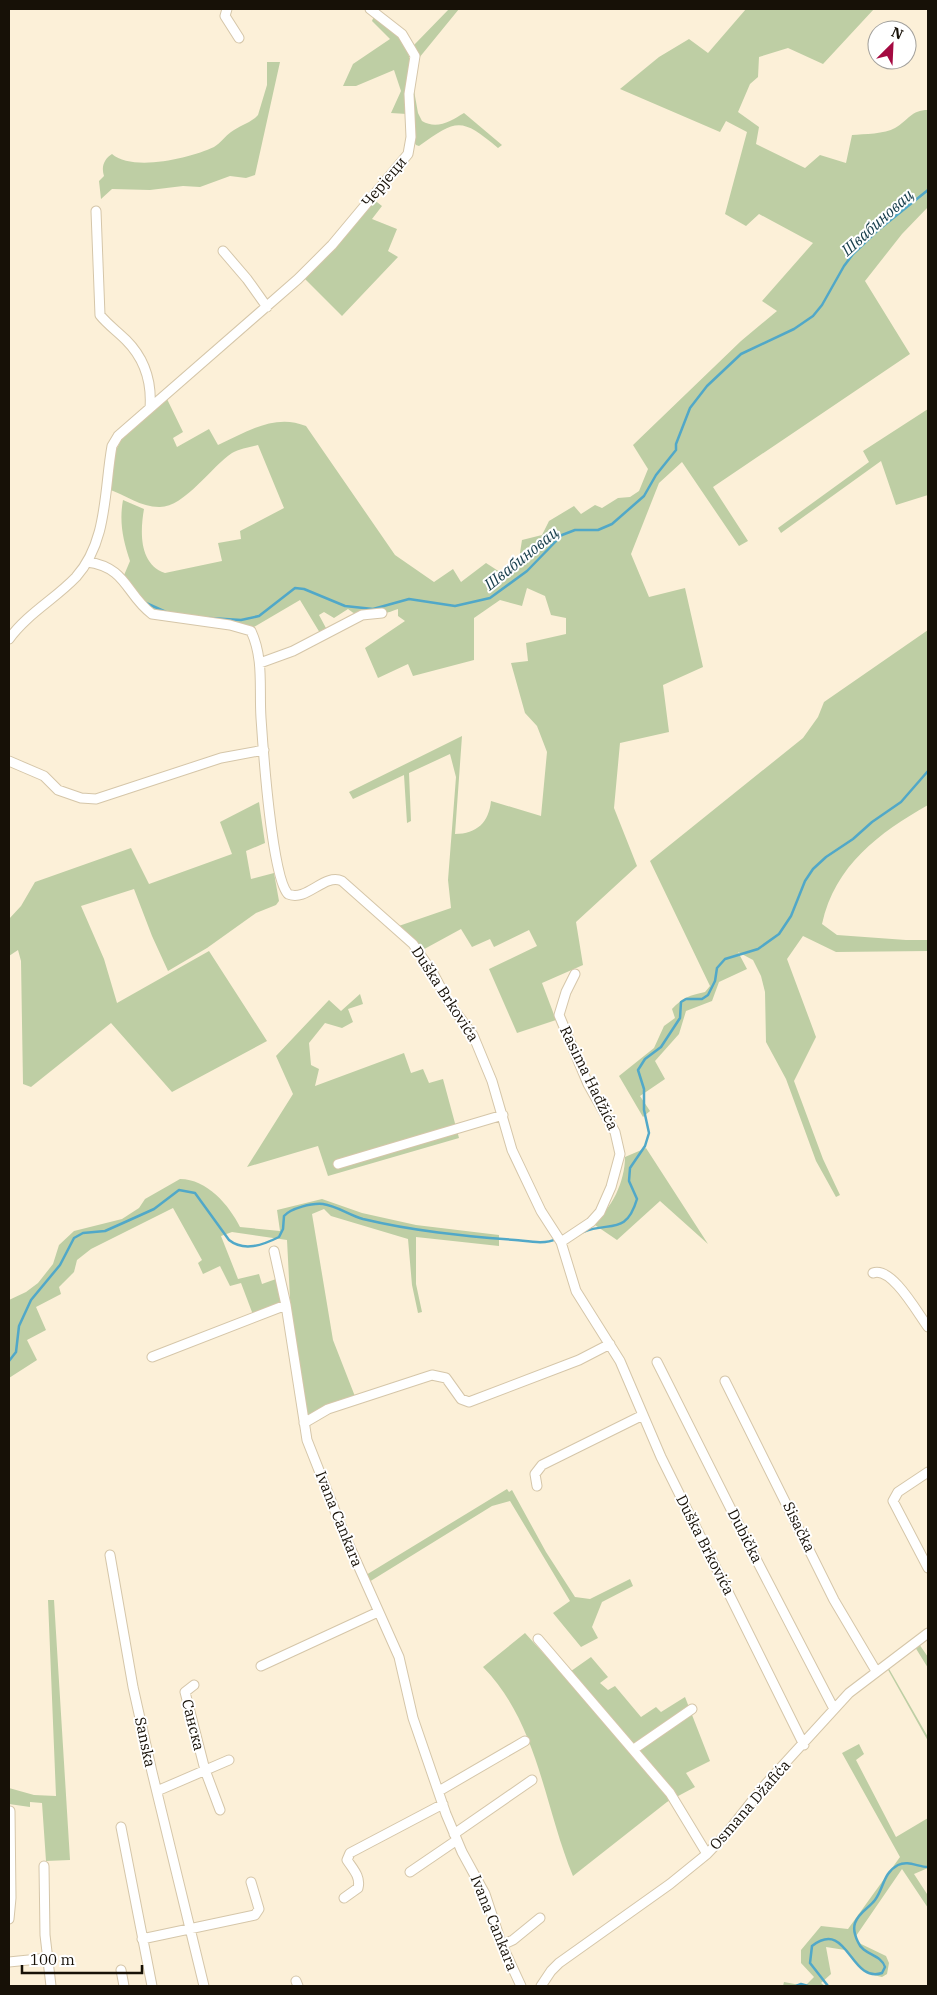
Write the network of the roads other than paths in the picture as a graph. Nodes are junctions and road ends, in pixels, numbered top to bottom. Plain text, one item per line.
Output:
1 (227, 9) edge
2 (370, 9) edge
3 (239, 38) dead end
4 (96, 211) dead end
5 (223, 251) dead end
6 (267, 307) junction
7 (150, 408) junction
8 (87, 562) junction
9 (382, 613) dead end
10 (9, 639) edge
11 (260, 663) junction
12 (264, 750) junction
13 (9, 761) edge
14 (575, 974) dead end
15 (503, 1115) junction
16 (338, 1164) dead end
17 (562, 1242) junction
18 (274, 1250) dead end
19 (873, 1273) dead end
20 (286, 1305) junction
21 (928, 1327) edge
22 (610, 1344) junction
23 (152, 1356) dead end
24 (657, 1362) dead end
25 (725, 1381) dead end
26 (641, 1416) junction
27 (304, 1423) junction
28 (928, 1472) edge
29 (537, 1486) dead end
30 (110, 1555) dead end
31 (928, 1568) edge
32 (378, 1612) junction
33 (928, 1633) edge
34 (538, 1639) dead end
35 (261, 1666) dead end
36 (876, 1671) junction
37 (194, 1685) dead end
38 (692, 1709) dead end
39 (834, 1709) junction
40 (525, 1741) dead end
41 (804, 1744) junction
42 (634, 1749) junction
43 (229, 1760) dead end
44 (205, 1770) junction
45 (532, 1780) dead end
46 (156, 1791) junction
47 (439, 1792) junction
48 (443, 1804) junction
49 (10, 1810) dead end
50 (220, 1810) dead end
51 (120, 1827) dead end
52 (455, 1837) junction
53 (707, 1854) junction
54 (44, 1866) dead end
55 (410, 1872) dead end
56 (250, 1882) dead end
57 (344, 1898) dead end
58 (540, 1918) dead end
59 (9, 1919) edge
60 (190, 1928) junction
61 (142, 1939) junction
62 (502, 1945) junction
63 (48, 1958) junction
64 (9, 1962) edge
65 (121, 1970) dead end
66 (51, 1986) edge
67 (124, 1986) edge
68 (152, 1986) edge
69 (204, 1986) edge
70 (521, 1986) edge
71 (541, 1986) edge

1 - 3 street
2 - 6 street, Черјеци
4 - 7 street
5 - 6 street
6 - 7 street, Черјеци
7 - 8 street, Черјеци
8 - 10 street
8 - 11 street, Duška Brkovića
9 - 11 street
11 - 12 street, Duška Brkovića
12 - 13 street
12 - 15 street, Duška Brkovića
14 - 17 street, Rasima Hađžića
15 - 16 street
15 - 17 street, Duška Brkovića
17 - 22 street, Duška Brkovića
18 - 20 street, Ivana Cankara
19 - 21 street
20 - 23 street
20 - 27 street, Ivana Cankara
22 - 26 street, Duška Brkovića
22 - 27 street
24 - 39 street, Dubička
25 - 36 street, Sisačka
26 - 29 street
26 - 41 street, Duška Brkovića
27 - 32 street, Ivana Cankara
28 - 31 street
30 - 46 street, Sanska
32 - 35 street
32 - 47 street, Ivana Cankara
33 - 36 street, Osmana Džafića
34 - 42 street
36 - 39 street, Osmana Džafića
37 - 44 street, Санска
38 - 42 street
39 - 41 street, Osmana Džafića
40 - 47 street
41 - 53 street, Osmana Džafića
42 - 53 street
43 - 44 street, Санска
44 - 46 street, Санска
44 - 50 street, Санска
45 - 52 street
46 - 60 street, Sanska
47 - 48 street, Ivana Cankara
48 - 52 street, Ivana Cankara
48 - 57 street
49 - 59 street
51 - 61 street
52 - 55 street
52 - 62 street, Ivana Cankara
53 - 71 street, Osmana Džafića
54 - 63 street
56 - 60 street
58 - 62 street
60 - 61 street
60 - 69 street, Sanska
61 - 68 street
62 - 70 street, Ivana Cankara
63 - 64 street
63 - 66 street
65 - 67 street

